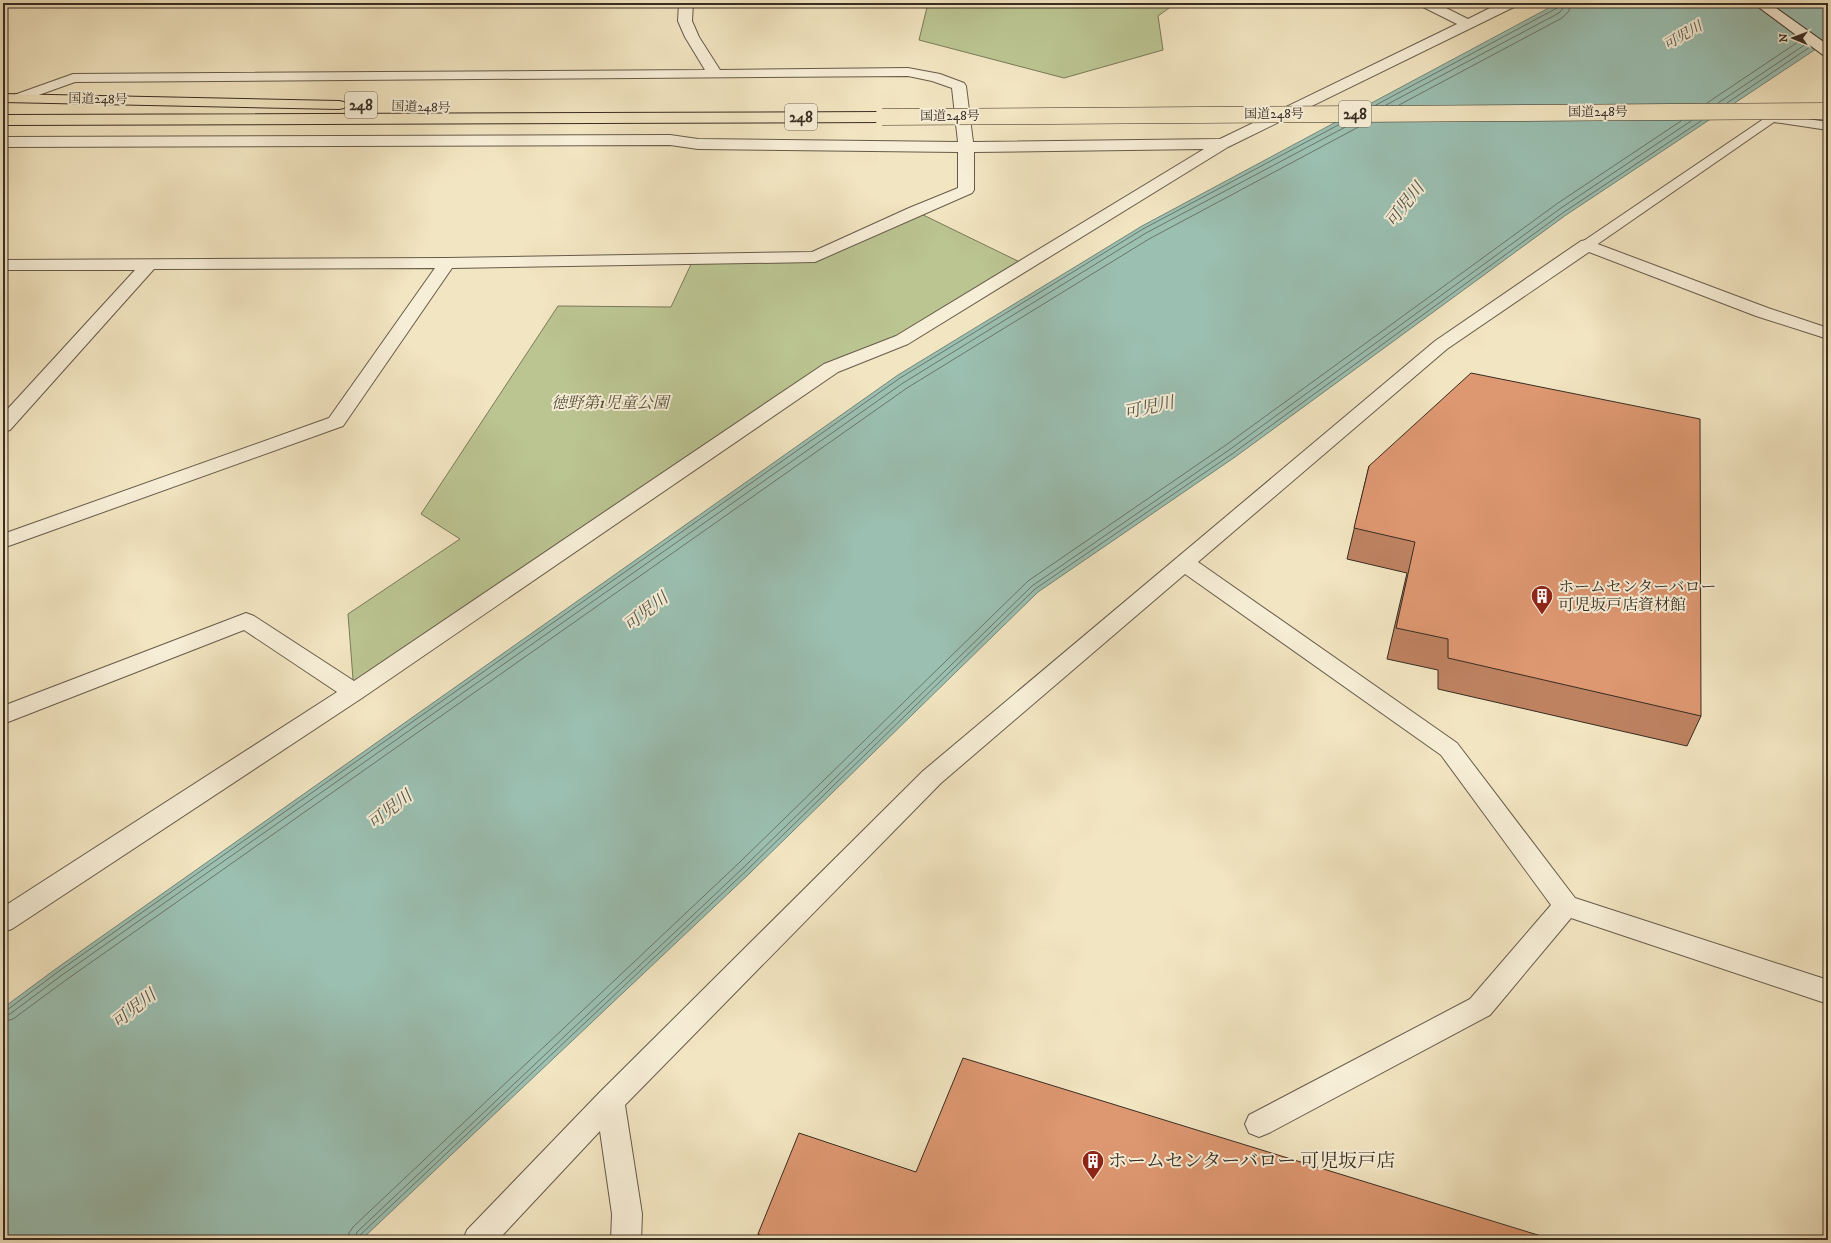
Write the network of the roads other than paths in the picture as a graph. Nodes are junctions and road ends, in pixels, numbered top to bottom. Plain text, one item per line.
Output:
1 (686, 3) edge
2 (1426, 3) edge
3 (1511, 3) edge
4 (1760, 3) edge
5 (1467, 24) junction
6 (1828, 52) edge
7 (715, 74) junction
8 (3, 98) edge
9 (20, 98) junction
10 (1828, 111) edge
11 (720, 117) junction
12 (3, 120) edge
13 (1828, 126) edge
14 (3, 142) edge
15 (1223, 144) junction
16 (966, 147) junction
17 (1587, 244) junction
18 (447, 263) junction
19 (3, 265) edge
20 (149, 265) junction
21 (1828, 334) edge
22 (3, 426) edge
23 (3, 541) edge
24 (1186, 564) junction
25 (354, 692) junction
26 (3, 715) edge
27 (1566, 906) junction
28 (3, 921) edge
29 (1828, 992) edge
30 (610, 1102) junction
31 (1258, 1124) dead end
32 (478, 1240) edge
33 (626, 1240) edge

1 - 7 street
2 - 5 street
3 - 5 street
4 - 6 street
5 - 15 street
7 - 9 street
7 - 16 street
8 - 9 highway, 国道248号 / 248
9 - 11 highway, 国道248号 / 248
10 - 11 highway, 国道248号 / 248, bridge
11 - 12 highway, 国道248号 / 248
13 - 17 lane
14 - 16 street
15 - 16 street
15 - 25 street
16 - 18 street
17 - 21 street
17 - 24 street
18 - 20 street
18 - 23 street
19 - 20 street
20 - 22 street
24 - 27 street
24 - 30 street
25 - 26 street
25 - 28 street
27 - 29 street
27 - 31 street
30 - 32 street
30 - 33 street

